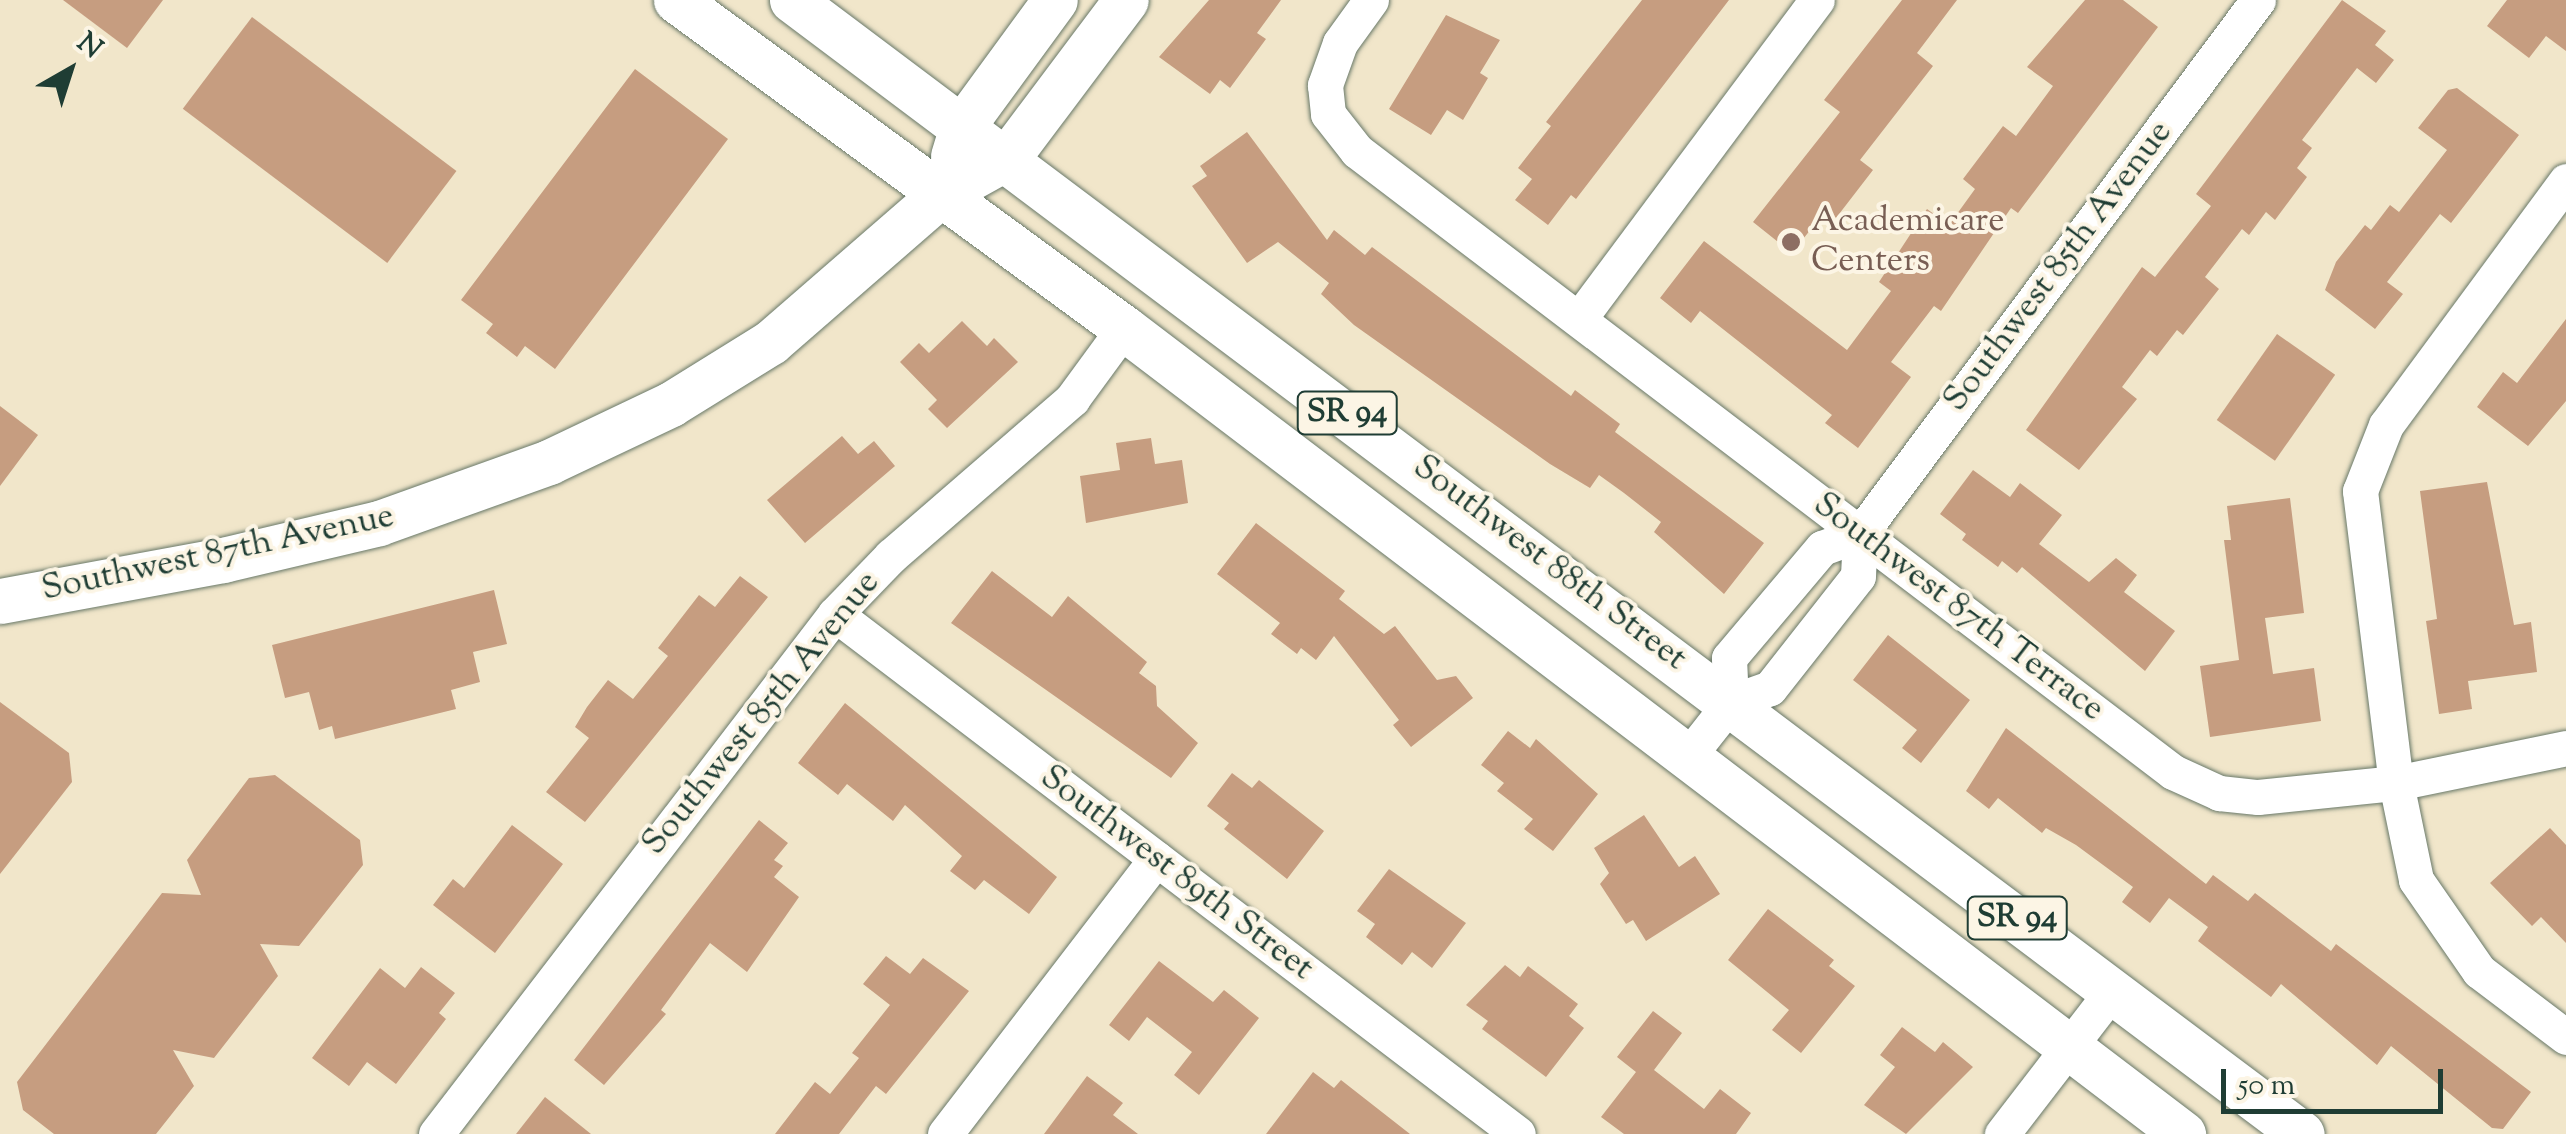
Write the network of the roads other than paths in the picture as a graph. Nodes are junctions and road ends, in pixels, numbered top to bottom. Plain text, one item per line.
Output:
1 (676, 0) edge
2 (792, 0) edge
3 (1055, 0) edge
4 (1126, 0) edge
5 (1371, 0) edge
6 (1817, 0) edge
7 (2258, 0) edge
8 (962, 126) junction
9 (1008, 157) junction
10 (2566, 181) edge
11 (941, 194) junction
12 (1579, 320) junction
13 (1124, 328) junction
14 (1860, 534) junction
15 (0, 600) edge
16 (835, 614) junction
17 (1731, 702) junction
18 (2566, 748) edge
19 (1686, 760) junction
20 (2396, 783) junction
21 (1156, 859) junction
22 (2113, 990) junction
23 (2566, 1037) edge
24 (2069, 1047) junction
25 (436, 1134) edge
26 (945, 1134) edge
27 (1518, 1134) edge
28 (2002, 1134) edge
29 (2184, 1134) edge
30 (2302, 1134) edge

1 - 11 main road, Southwest 88th Street / SR 94
2 - 8 main road, Southwest 88th Street / SR 94
3 - 8 main road
4 - 9 main road, Southwest 87th Avenue
5 - 12 street, Southwest 87th Terrace
6 - 12 street
7 - 14 street, Southwest 85th Avenue
8 - 9 main road, Southwest 88th Street / SR 94
8 - 11 main road
9 - 11 main road, Southwest 87th Avenue
9 - 17 main road, Southwest 88th Street / SR 94
10 - 20 street
11 - 13 main road, Southwest 88th Street / SR 94
11 - 15 main road, Southwest 87th Avenue
12 - 14 street, Southwest 87th Terrace
13 - 16 street, Southwest 85th Avenue
13 - 19 main road, Southwest 88th Street / SR 94
14 - 17 street, Southwest 85th Avenue
14 - 17 street, Southwest 85th Avenue
14 - 20 street, Southwest 87th Terrace
16 - 21 street, Southwest 89th Street
16 - 25 street, Southwest 85th Avenue
17 - 19 street, Southwest 85th Avenue
17 - 22 main road, Southwest 88th Street / SR 94
18 - 20 street, Southwest 87th Terrace
19 - 24 main road, Southwest 88th Street / SR 94
20 - 23 street
21 - 26 street
21 - 27 street, Southwest 89th Street
22 - 24 street
22 - 30 main road, Southwest 88th Street / SR 94
24 - 28 street
24 - 29 main road, Southwest 88th Street / SR 94

